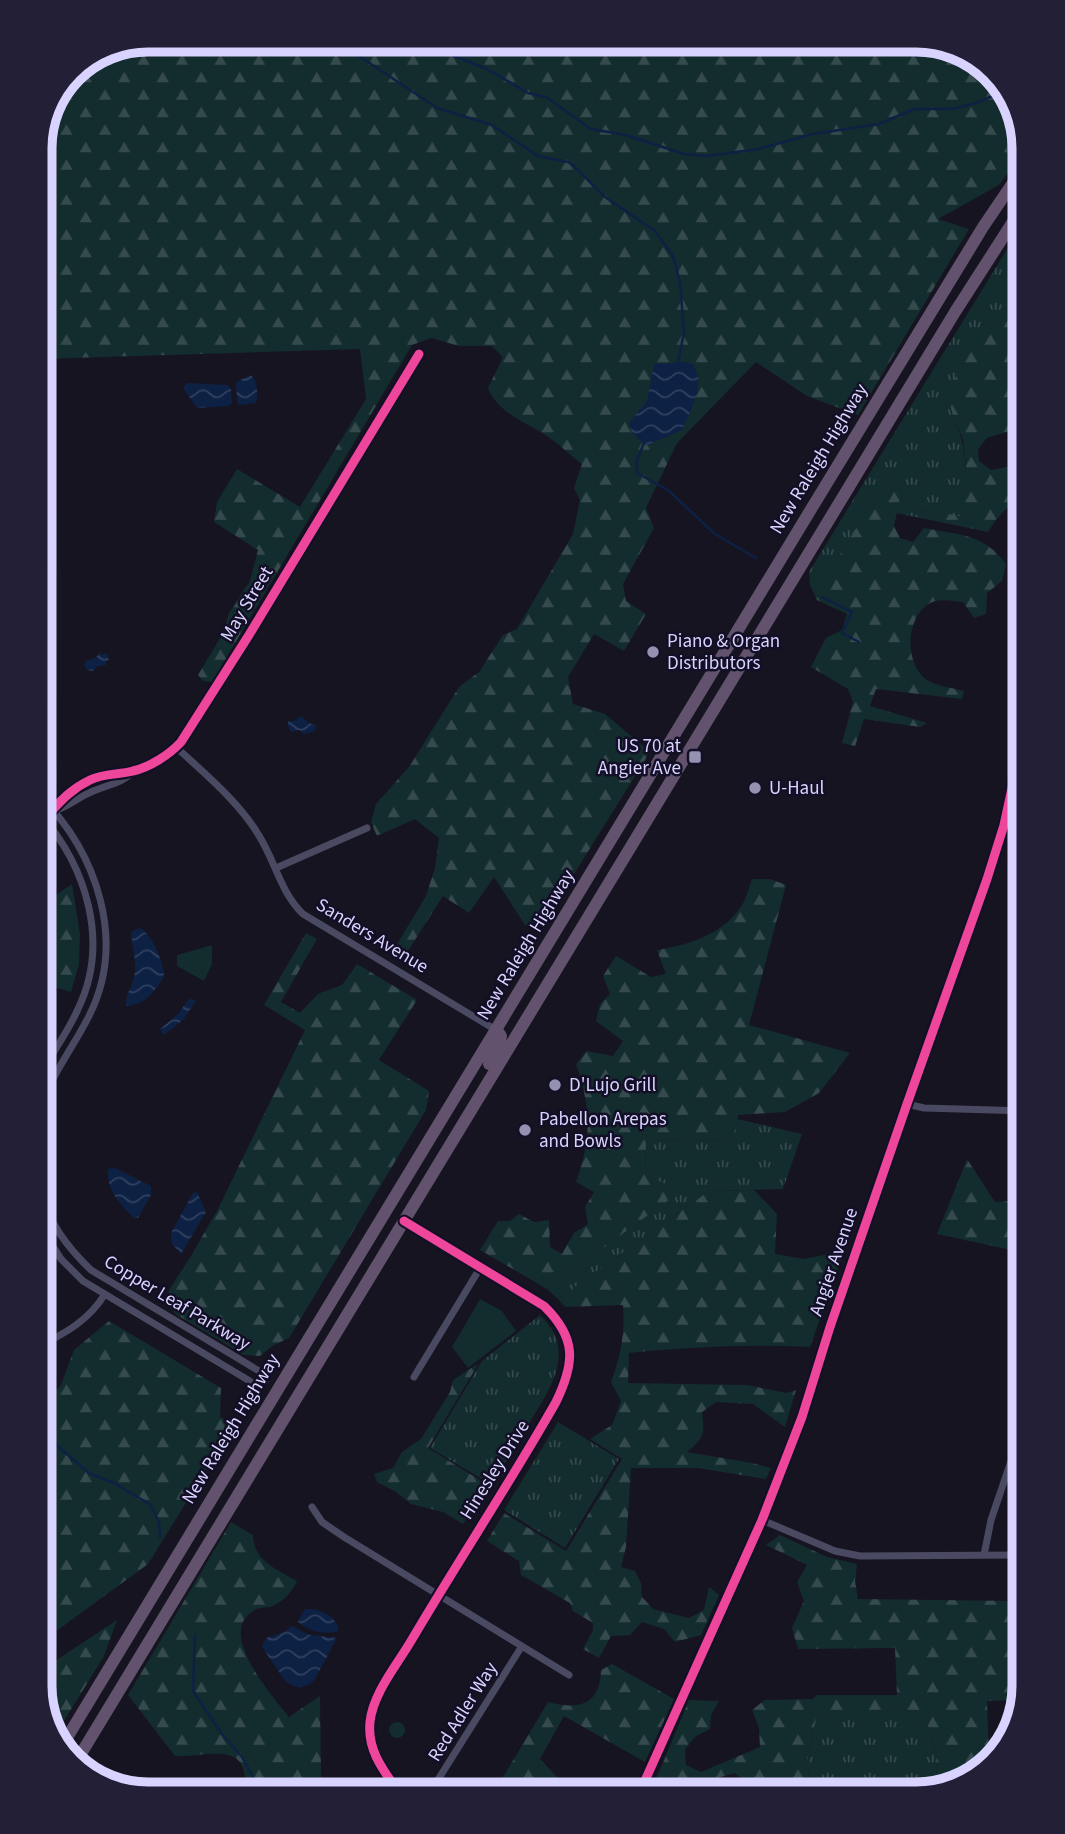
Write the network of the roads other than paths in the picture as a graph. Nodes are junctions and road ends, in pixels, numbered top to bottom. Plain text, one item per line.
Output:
1 (1012, 185) edge
2 (1012, 223) edge
3 (419, 354) dead end
4 (176, 747) junction
5 (1012, 788) edge
6 (53, 811) joint
7 (367, 828) dead end
8 (53, 833) edge
9 (276, 868) junction
10 (537, 963) junction
11 (497, 1030) junction
12 (513, 1040) junction
13 (54, 1050) joint
14 (52, 1053) edge
15 (52, 1079) edge
16 (906, 1104) junction
17 (1012, 1111) edge
18 (466, 1116) junction
19 (52, 1221) edge
20 (404, 1221) junction
21 (52, 1245) edge
22 (480, 1268) junction
23 (105, 1294) junction
24 (52, 1339) edge
25 (414, 1377) dead end
26 (265, 1381) junction
27 (278, 1389) junction
28 (1012, 1458) edge
29 (313, 1507) dead end
30 (762, 1520) junction
31 (984, 1555) junction
32 (1012, 1555) edge
33 (439, 1595) junction
34 (522, 1646) junction
35 (569, 1675) dead end
36 (68, 1737) edge
37 (81, 1754) edge
38 (392, 1781) edge
39 (437, 1781) edge
40 (645, 1782) edge

1 - 10 highway, New Raleigh Highway
2 - 12 highway, New Raleigh Highway
3 - 4 street, May Street
4 - 6 street, May Street
4 - 9 street, Sanders Avenue
5 - 16 street, Angier Avenue
6 - 15 street
7 - 9 street
8 - 13 street
9 - 11 street, Sanders Avenue
10 - 11 highway, New Raleigh Highway
10 - 12 highway
11 - 18 highway
11 - 27 highway, New Raleigh Highway
12 - 18 highway, New Raleigh Highway
13 - 14 street
16 - 17 street
16 - 30 street, Angier Avenue
18 - 20 highway, New Raleigh Highway
19 - 26 street, Copper Leaf Parkway
20 - 22 street, Hinesley Drive
20 - 37 highway, New Raleigh Highway
21 - 23 street, Copper Leaf Parkway
22 - 25 street
22 - 33 street, Hinesley Drive
23 - 24 street
23 - 26 street, Copper Leaf Parkway
26 - 27 street
27 - 36 highway, New Raleigh Highway
28 - 31 street
29 - 33 street
30 - 31 street
30 - 40 street, Angier Avenue
31 - 32 street
33 - 34 street
33 - 38 street, Hinesley Drive
34 - 35 street
34 - 39 street, Red Adler Way

